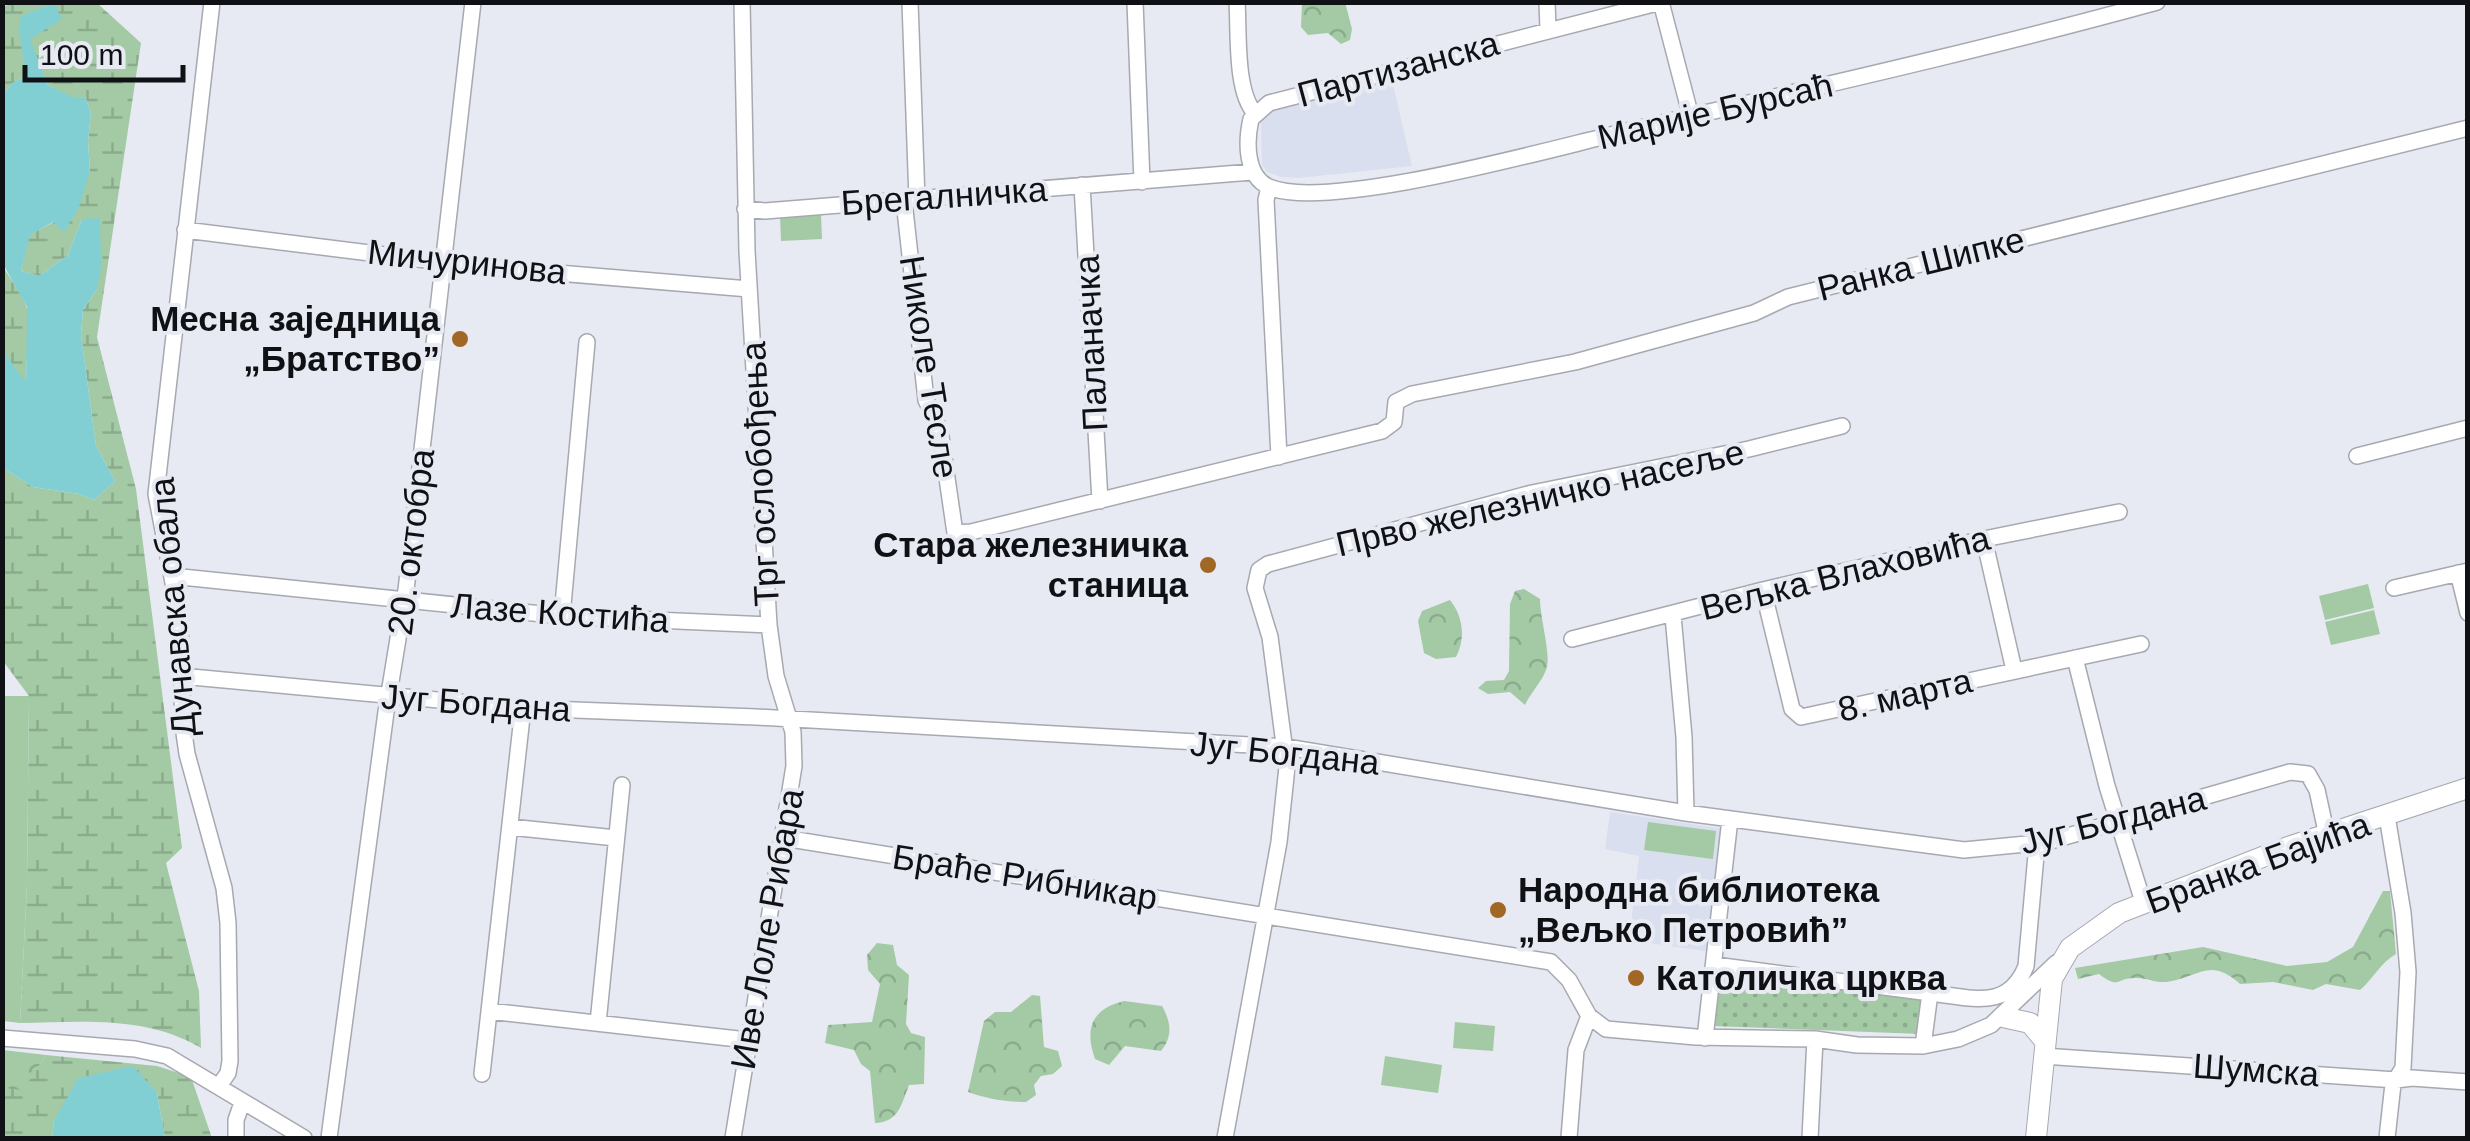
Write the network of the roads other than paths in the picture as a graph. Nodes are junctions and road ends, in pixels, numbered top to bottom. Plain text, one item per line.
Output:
1 (212, 2) edge
2 (473, 2) edge
3 (742, 2) edge
4 (910, 2) edge
5 (1134, 2) edge
6 (1237, 2) edge
7 (1547, 2) edge
8 (1660, 2) edge
9 (2157, 2) edge
10 (1548, 29) junction
11 (1255, 113) junction
12 (1691, 117) junction
13 (2468, 128) edge
14 (1252, 172) junction
15 (1142, 182) junction
16 (1082, 185) junction
17 (1269, 187) junction
18 (911, 200) junction
19 (745, 209) junction
20 (185, 230) junction
21 (444, 262) junction
22 (749, 288) junction
23 (587, 342) dead end
24 (1842, 426) dead end
25 (2468, 428) edge
26 (2358, 456) dead end
27 (1278, 457) junction
28 (1100, 501) junction
29 (2120, 512) dead end
30 (1984, 539) junction
31 (2463, 572) edge
32 (172, 576) junction
33 (2394, 588) dead end
34 (1762, 590) junction
35 (403, 600) junction
36 (2468, 613) edge
37 (562, 616) junction
38 (1673, 616) junction
39 (768, 625) junction
40 (1572, 640) dead end
41 (2141, 644) dead end
42 (773, 658) junction
43 (2075, 658) junction
44 (2014, 670) junction
45 (181, 676) junction
46 (389, 698) junction
47 (523, 708) junction
48 (756, 718) junction
49 (790, 719) junction
50 (1286, 747) junction
51 (622, 785) dead end
52 (2468, 788) edge
53 (1686, 814) junction
54 (2387, 816) junction
55 (1730, 820) junction
56 (2117, 824) junction
57 (510, 827) junction
58 (2327, 836) junction
59 (616, 838) junction
60 (784, 838) junction
61 (2036, 844) junction
62 (2144, 904) junction
63 (1266, 916) junction
64 (2061, 959) junction
65 (1714, 965) junction
66 (1930, 993) junction
67 (489, 1011) junction
68 (1588, 1016) junction
69 (2003, 1017) junction
70 (598, 1024) junction
71 (2, 1038) edge
72 (1704, 1038) junction
73 (1815, 1039) junction
74 (747, 1040) junction
75 (1923, 1046) junction
76 (2044, 1048) junction
77 (482, 1074) dead end
78 (2396, 1080) junction
79 (2468, 1082) edge
80 (218, 1086) junction
81 (242, 1102) junction
82 (236, 1138) edge
83 (304, 1138) edge
84 (328, 1138) edge
85 (733, 1138) edge
86 (1225, 1138) edge
87 (1569, 1138) edge
88 (1810, 1138) edge
89 (2036, 1138) edge
90 (2387, 1138) edge

1 - 20 street, Дунавска обала
2 - 21 street, 20. октобра
3 - 19 street, Трг ослобођења
4 - 18 street, Николе Тесле
5 - 15 street
6 - 11 street
7 - 10 street
8 - 10 street, Партизанска
8 - 12 street
9 - 12 street, Марије Бурсаћ
10 - 11 street, Партизанска
11 - 14 street
12 - 17 street, Марије Бурсаћ
13 - 27 street, Ранка Шипке
14 - 15 street, Брегалничка
14 - 17 street
15 - 16 street, Брегалничка
16 - 18 street, Брегалничка
16 - 28 street, Паланачка
17 - 27 street
18 - 19 street, Брегалничка
18 - 28 street, Николе Тесле
19 - 22 street, Трг ослобођења
20 - 21 street, Мичуринова
20 - 32 street, Дунавска обала
21 - 22 street, Мичуринова
21 - 35 street, 20. октобра
22 - 39 street, Трг ослобођења
23 - 37 street
24 - 50 street, Прво железничко насеље
25 - 26 street
27 - 28 street
29 - 30 street, Вељка Влаховића
30 - 34 street, Вељка Влаховића
30 - 44 street
31 - 33 street
31 - 36 street
32 - 35 street, Лазе Костића
32 - 45 street, Дунавска обала
34 - 38 street, Вељка Влаховића
34 - 44 street, 8. марта
35 - 37 street, Лазе Костића
35 - 46 street, 20. октобра
37 - 39 street, Лазе Костића
38 - 40 street, Вељка Влаховића
38 - 53 street
39 - 42 street, Трг ослобођења
41 - 43 street, 8. марта
42 - 48 street, Трг ослобођења
42 - 49 street, Трг ослобођења
43 - 44 street, 8. марта
43 - 56 street
45 - 46 street, Југ Богдана
45 - 80 street, Дунавска обала
46 - 47 street, Југ Богдана
46 - 84 street, 20. октобра
47 - 48 street, Југ Богдана
47 - 57 street
48 - 49 street, Југ Богдана
49 - 50 street, Југ Богдана
49 - 60 street, Иве Лоле Рибара
50 - 53 street, Југ Богдана
50 - 63 street
51 - 59 street
52 - 54 main road, Бранка Бајића
53 - 55 street, Југ Богдана
54 - 58 main road, Бранка Бајића
54 - 78 street
55 - 61 street, Југ Богдана
55 - 65 street
56 - 58 street, Југ Богдана
56 - 61 street, Југ Богдана
56 - 62 street
57 - 59 street
57 - 67 street
58 - 62 main road, Бранка Бајића
59 - 70 street
60 - 63 street, Браће Рибникар
60 - 74 street, Иве Лоле Рибара
61 - 66 street
62 - 64 main road, Бранка Бајића
63 - 68 street, Браће Рибникар
63 - 86 street
64 - 69 street
64 - 76 main road
65 - 66 street
65 - 72 street
66 - 75 street
67 - 70 street
67 - 77 street
68 - 72 street
68 - 87 street
69 - 75 street
69 - 76 main road
70 - 74 street
71 - 80 street
72 - 73 street
73 - 75 street
73 - 88 street
74 - 85 street, Иве Лоле Рибара
76 - 78 street, Шумска
76 - 89 main road
78 - 79 street, Шумска
78 - 90 street
80 - 81 street
81 - 82 street
81 - 83 street

